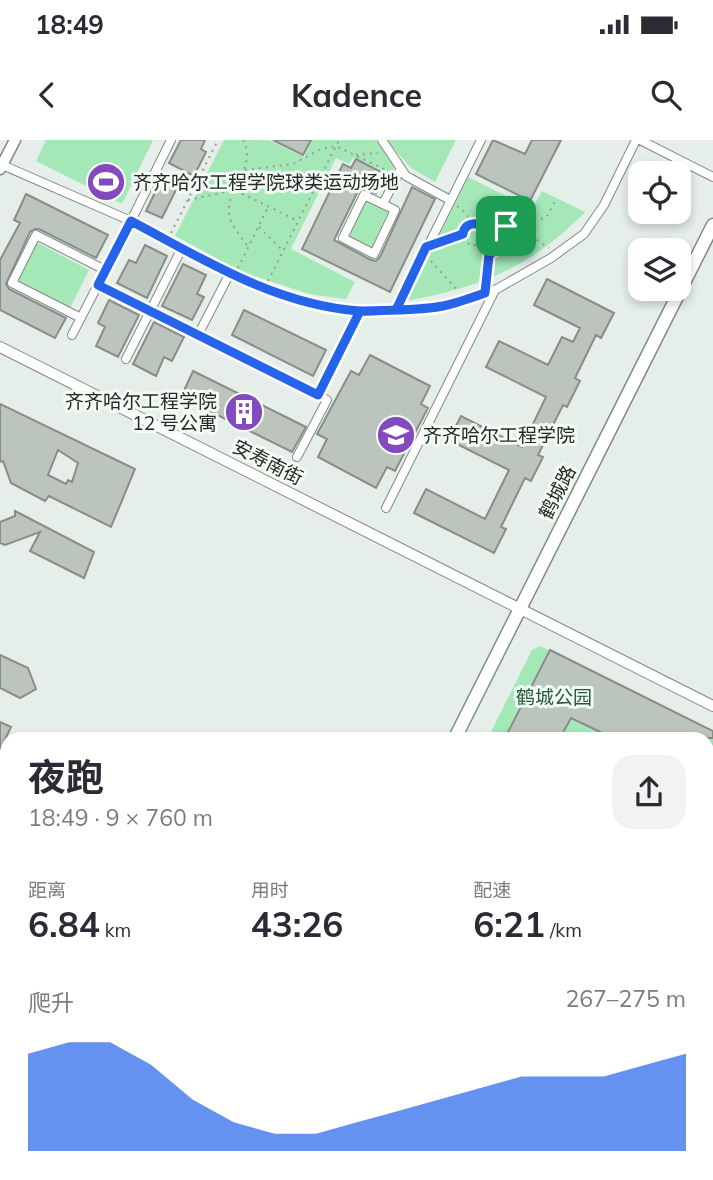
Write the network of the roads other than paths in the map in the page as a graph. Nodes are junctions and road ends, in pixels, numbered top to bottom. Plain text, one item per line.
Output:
1 (15, 140) edge
2 (171, 140) edge
3 (382, 140) edge
4 (481, 140) edge
5 (638, 140) edge
6 (1, 166) edge
7 (399, 172) junction
8 (713, 177) edge
9 (450, 200) junction
10 (383, 204) junction
11 (131, 221) junction
12 (713, 225) edge
13 (182, 248) junction
14 (106, 270) junction
15 (232, 274) junction
16 (98, 285) junction
17 (495, 290) junction
18 (396, 310) junction
19 (150, 311) junction
20 (360, 311) junction
21 (81, 317) junction
22 (72, 335) dead end
23 (198, 335) junction
24 (0, 347) edge
25 (126, 359) dead end
26 (318, 395) junction
27 (297, 457) dead end
28 (386, 508) dead end
29 (520, 609) junction
30 (713, 706) edge
31 (458, 732) edge

1 - 6 main road
2 - 11 street
3 - 7 street
4 - 9 street
5 - 8 street
5 - 17 street
6 - 11 street
7 - 9 street
7 - 10 street
9 - 18 street
10 - 10 street
11 - 13 street
11 - 14 street
12 - 29 main road, 鹤城路
13 - 15 street
13 - 19 street
14 - 16 street
14 - 21 street
15 - 20 street
15 - 23 street
16 - 19 street
16 - 21 street
17 - 18 street
17 - 28 street
18 - 20 street
19 - 23 street
19 - 25 street
20 - 26 street
21 - 22 street
23 - 26 street
24 - 29 street, 安寿南街
26 - 27 street
29 - 30 street, 安寿南街
29 - 31 main road, 鹤城路

